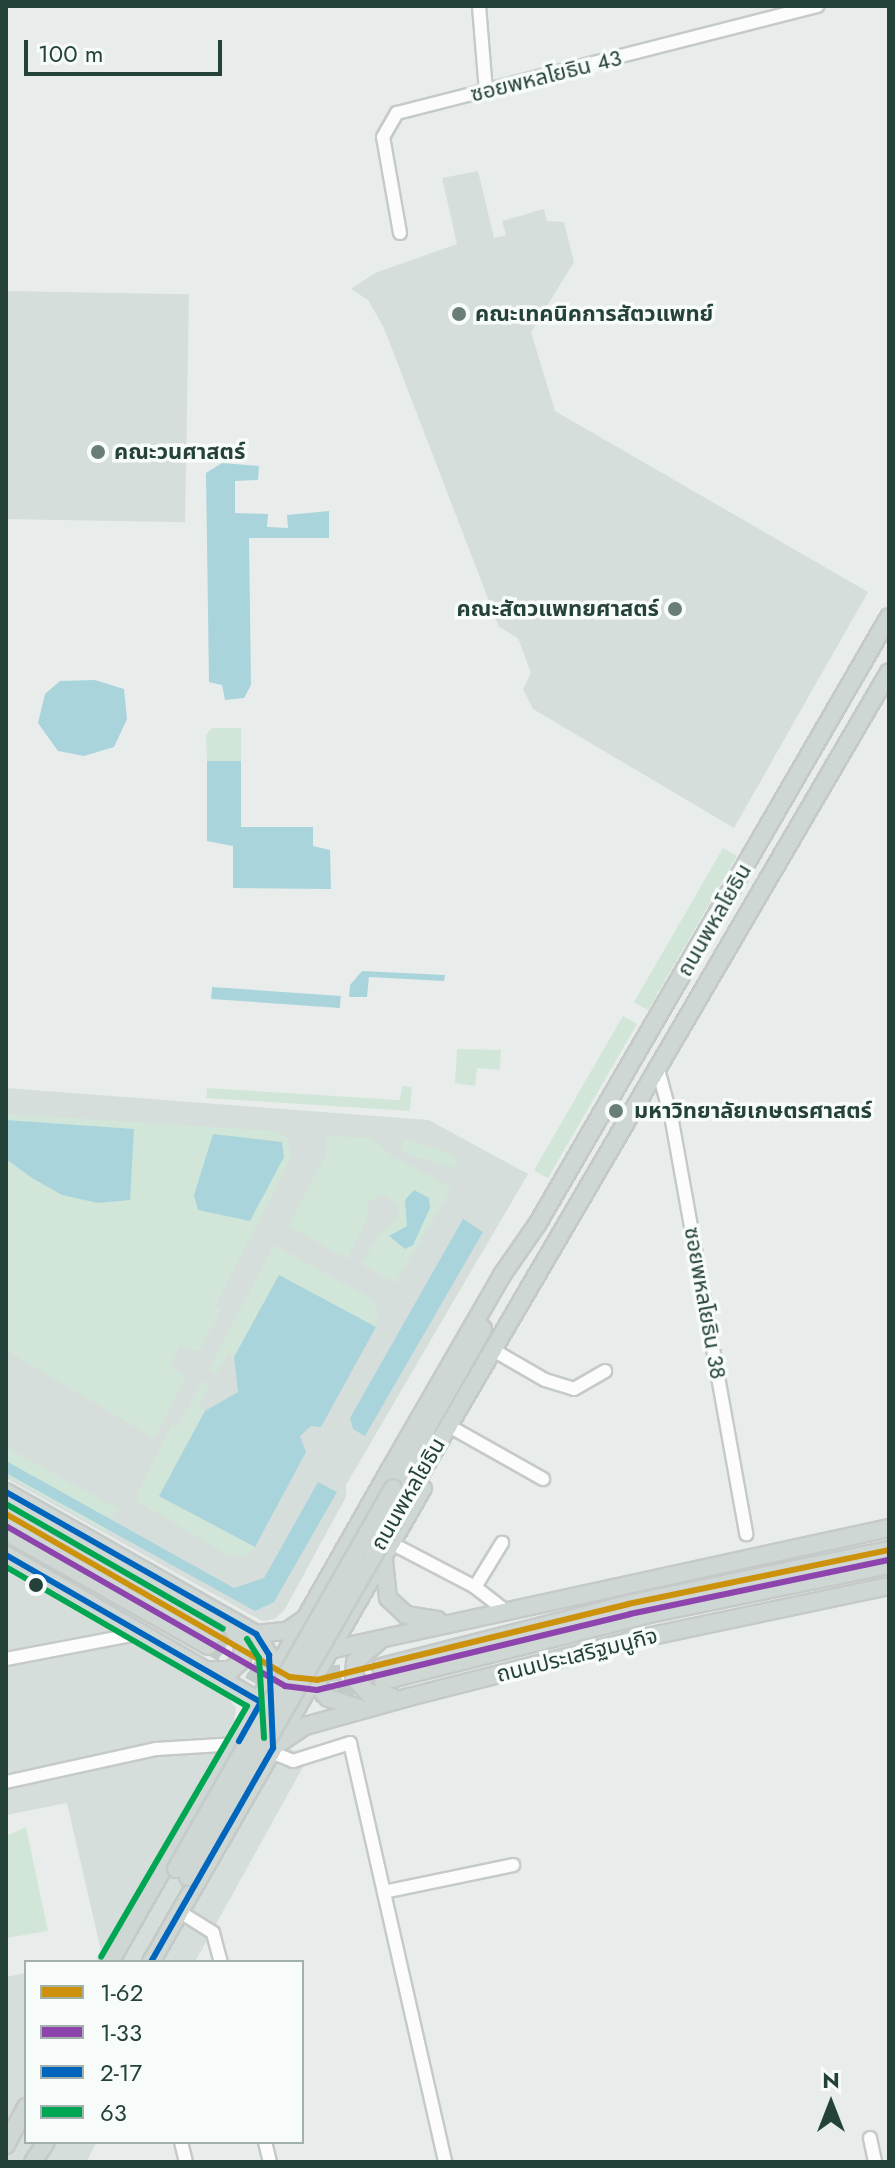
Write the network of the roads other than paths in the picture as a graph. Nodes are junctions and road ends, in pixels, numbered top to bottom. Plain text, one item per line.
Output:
1 (479, 6) edge
2 (818, 6) edge
3 (782, 11) edge
4 (486, 91) junction
5 (400, 233) dead end
6 (889, 617) edge
7 (889, 672) edge
8 (659, 1073) junction
9 (538, 1223) junction
10 (562, 1235) junction
11 (500, 1354) junction
12 (605, 1371) dead end
13 (456, 1430) junction
14 (543, 1479) dead end
15 (6, 1492) edge
16 (400, 1492) junction
17 (6, 1514) edge
18 (889, 1528) edge
19 (6, 1532) edge
20 (746, 1534) dead end
21 (351, 1537) junction
22 (502, 1543) dead end
23 (388, 1548) junction
24 (889, 1550) edge
25 (6, 1555) edge
26 (889, 1565) edge
27 (889, 1586) edge
28 (475, 1587) junction
29 (504, 1610) junction
30 (228, 1620) junction
31 (455, 1622) junction
32 (302, 1624) junction
33 (142, 1633) junction
34 (256, 1634) junction
35 (382, 1638) junction
36 (331, 1650) junction
37 (6, 1659) edge
38 (202, 1667) junction
39 (309, 1674) junction
40 (271, 1696) junction
41 (409, 1697) junction
42 (369, 1708) junction
43 (343, 1715) junction
44 (292, 1718) junction
45 (237, 1744) junction
46 (272, 1750) junction
47 (6, 1782) edge
48 (214, 1783) junction
49 (244, 1801) junction
50 (513, 1865) dead end
51 (182, 1873) junction
52 (384, 1892) junction
53 (180, 1912) junction
54 (111, 1960) edge
55 (123, 1960) edge
56 (141, 1960) edge
57 (152, 1960) edge
58 (220, 1960) edge
59 (24, 2111) edge
60 (24, 2124) edge
61 (870, 2138) dead end
62 (44, 2144) edge
63 (6, 2145) edge
64 (6, 2154) edge
65 (30, 2162) edge
66 (445, 2162) edge
67 (875, 2162) edge

1 - 4 street
2 - 3 street, ซอยพหลโยธิน 43
3 - 4 street, ซอยพหลโยธิน 43
4 - 5 street, ซอยพหลโยธิน 43
6 - 9 main road, ถนนพหลโยธิน
7 - 8 main road, ถนนพหลโยธิน
8 - 10 main road, ถนนพหลโยธิน
8 - 20 street, ซอยพหลโยธิน 38
9 - 16 main road, ถนนพหลโยธิน
9 - 21 main road, ถนนพหลโยธิน
10 - 11 main road, ถนนพหลโยธิน
10 - 16 main road, ถนนพหลโยธิน
11 - 12 street
11 - 13 main road, ถนนพหลโยธิน
13 - 14 street
13 - 23 main road, ถนนพหลโยธิน
15 - 30 main road
16 - 51 main road, ถนนพหลโยธิน, bridge
17 - 19 main road
18 - 29 main road
21 - 23 main road
21 - 32 main road, ถนนพหลโยธิน
22 - 28 street
23 - 28 street
23 - 31 main road
23 - 36 main road, ถนนพหลโยธิน
24 - 26 main road
25 - 33 main road
27 - 41 main road, ถนนประเสริฐมนูกิจ
28 - 29 street
29 - 31 main road
30 - 34 main road
30 - 38 main road
31 - 35 main road
32 - 34 main road
32 - 39 main road
32 - 40 main road, ถนนพหลโยธิน
33 - 37 street
33 - 38 main road
34 - 40 main road
35 - 36 main road
35 - 41 main road
36 - 39 main road, ถนนพหลโยธิน
38 - 40 main road
39 - 40 main road
39 - 42 main road
39 - 44 main road, ถนนพหลโยธิน
40 - 44 main road
40 - 45 main road, ถนนพหลโยธิน
40 - 46 main road
41 - 42 main road, ถนนประเสริฐมนูกิจ
42 - 43 main road, ถนนประเสริฐมนูกิจ
43 - 44 main road
43 - 46 main road, ถนนประเสริฐมนูกิจ
44 - 46 main road, ถนนพหลโยธิน
45 - 47 street
45 - 48 main road, ถนนพหลโยธิน
46 - 49 main road, ถนนพหลโยธิน
46 - 52 street
48 - 49 main road
48 - 54 main road, ถนนพหลโยธิน
49 - 53 main road, ถนนพหลโยธิน
50 - 52 street
51 - 55 main road, ถนนพหลโยธิน
51 - 56 main road, ถนนพหลโยธิน
52 - 66 street
53 - 57 main road, ถนนพหลโยธิน
53 - 58 street
59 - 63 main road
60 - 64 main road
61 - 67 street
62 - 65 main road

